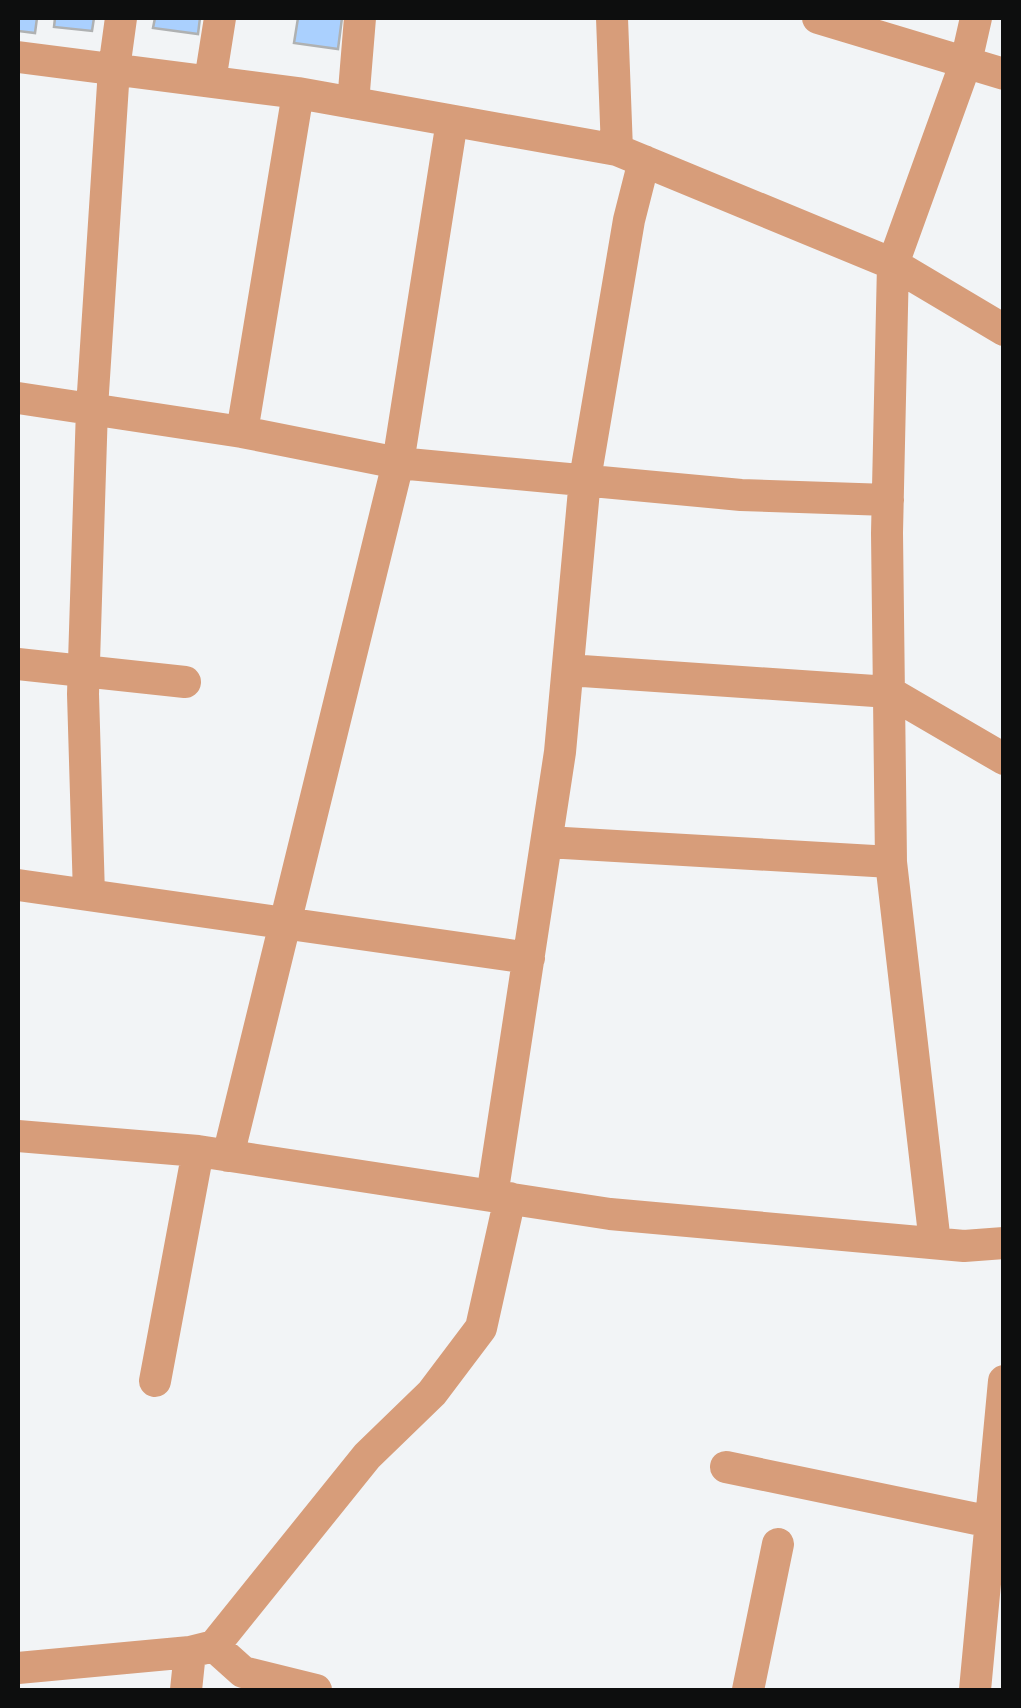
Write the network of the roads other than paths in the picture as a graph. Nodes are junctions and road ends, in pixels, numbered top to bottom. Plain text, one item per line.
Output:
1 (121, 18) edge
2 (220, 18) edge
3 (360, 18) edge
4 (612, 18) edge
5 (818, 18) edge
6 (976, 18) edge
7 (18, 57) edge
8 (966, 62) junction
9 (114, 69) junction
10 (1004, 74) edge
11 (210, 82) junction
12 (298, 92) junction
13 (353, 103) junction
14 (452, 120) junction
15 (631, 155) junction
16 (894, 264) junction
17 (1004, 330) edge
18 (18, 398) edge
19 (92, 408) junction
20 (242, 432) junction
21 (398, 463) junction
22 (586, 479) junction
23 (888, 500) junction
24 (18, 664) edge
25 (568, 670) junction
26 (84, 672) junction
27 (185, 682) dead end
28 (889, 692) junction
29 (1004, 759) edge
30 (547, 842) junction
31 (891, 862) junction
32 (18, 885) edge
33 (89, 895) junction
34 (285, 922) junction
35 (528, 958) junction
36 (18, 1136) edge
37 (213, 1153) junction
38 (501, 1197) junction
39 (934, 1243) junction
40 (1004, 1244) edge
41 (155, 1381) dead end
42 (1004, 1381) edge
43 (726, 1467) dead end
44 (991, 1522) junction
45 (778, 1544) dead end
46 (202, 1649) junction
47 (18, 1668) edge
48 (186, 1690) edge
49 (316, 1690) edge
50 (748, 1690) edge
51 (976, 1690) edge

1 - 9 street
2 - 11 street
3 - 13 street
4 - 15 street
5 - 8 street
6 - 8 street
7 - 9 street
8 - 10 street
8 - 16 street
9 - 11 street
9 - 19 street
11 - 12 street
12 - 13 street
12 - 20 street
13 - 14 street
14 - 15 street
14 - 21 street
15 - 16 street
15 - 22 street
16 - 17 street
16 - 23 street
18 - 19 street
19 - 20 street
19 - 26 street
20 - 21 street
21 - 22 street
21 - 34 street
22 - 23 street
22 - 25 street
23 - 28 street
24 - 26 street
25 - 28 street
25 - 30 street
26 - 27 street
26 - 33 street
28 - 29 street
28 - 31 street
30 - 31 street
30 - 35 street
31 - 39 street
32 - 33 street
33 - 34 street
34 - 35 street
34 - 37 street
35 - 38 street
36 - 37 street
37 - 38 street
37 - 41 street
38 - 39 street
38 - 46 street
39 - 40 street
42 - 44 street
43 - 44 street
44 - 51 street
45 - 50 street
46 - 47 street
46 - 48 street
46 - 49 street

